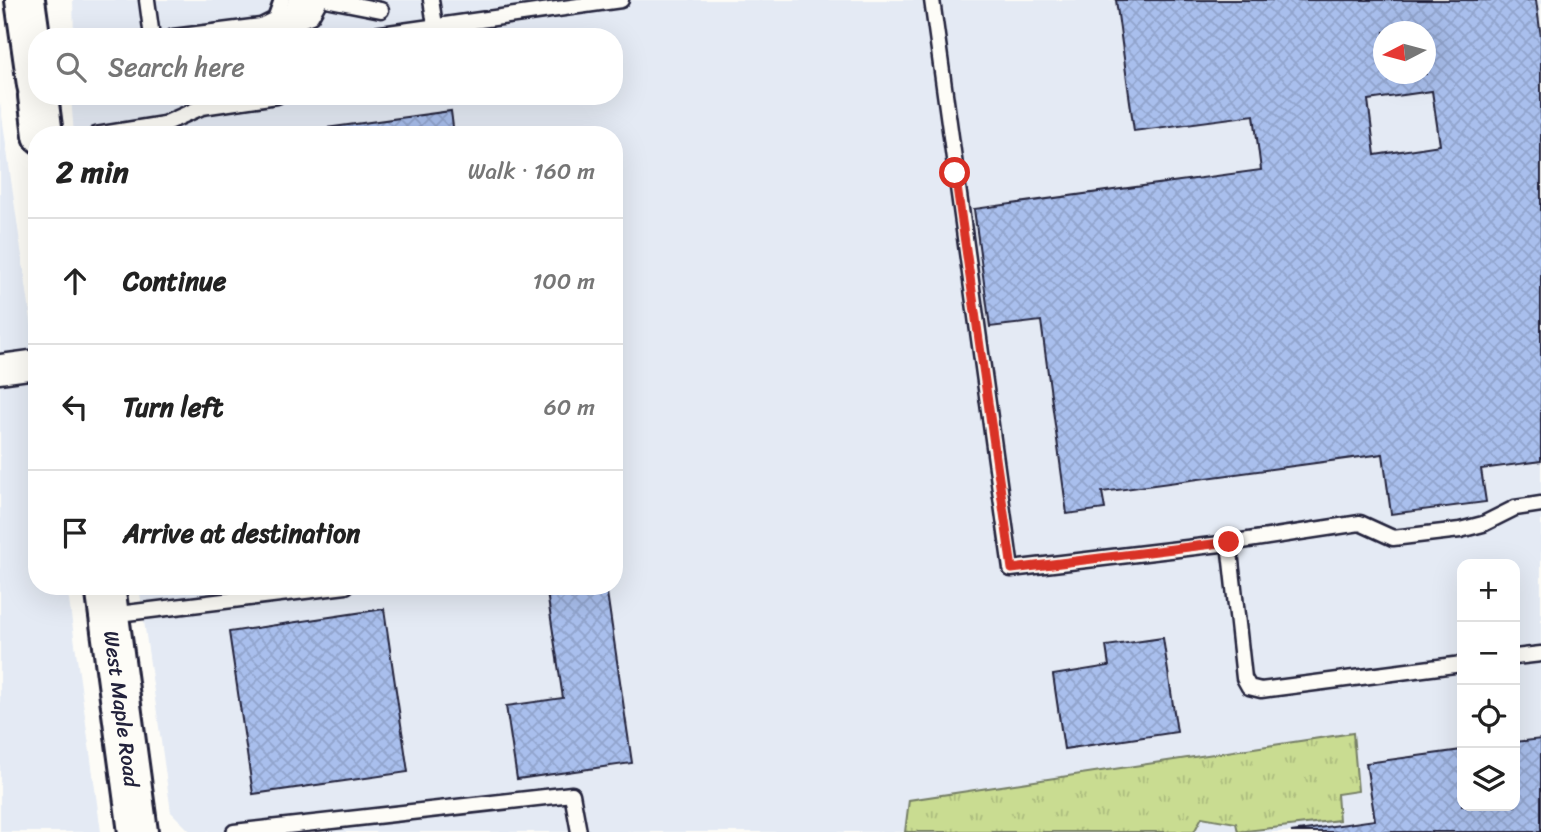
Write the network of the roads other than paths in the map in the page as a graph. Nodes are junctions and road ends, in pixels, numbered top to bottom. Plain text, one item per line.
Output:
1 (25, 0) edge
2 (147, 0) edge
3 (282, 0) edge
4 (296, 0) edge
5 (308, 0) edge
6 (320, 0) edge
7 (330, 0) edge
8 (431, 0) edge
9 (621, 0) edge
10 (932, 0) edge
11 (380, 5) edge
12 (290, 23) junction
13 (435, 25) junction
14 (261, 26) junction
15 (29, 28) edge
16 (151, 28) edge
17 (245, 28) edge
18 (388, 28) edge
19 (422, 28) edge
20 (216, 105) edge
21 (152, 126) edge
22 (28, 365) edge
23 (0, 369) edge
24 (1541, 504) edge
25 (1229, 542) junction
26 (200, 595) edge
27 (107, 601) edge
28 (1541, 654) edge
29 (1520, 656) edge
30 (1457, 665) edge
31 (312, 828) edge
32 (138, 832) edge
33 (234, 832) edge
34 (579, 832) edge

1 - 15 main road
2 - 16 lane
3 - 14 lane
4 - 12 lane
5 - 12 lane
6 - 12 lane
7 - 11 lane
8 - 13 lane
9 - 13 lane
10 - 25 lane
11 - 18 lane
12 - 14 lane
13 - 19 lane
14 - 17 lane
20 - 21 lane
22 - 23 street
24 - 25 lane
25 - 30 lane
26 - 27 lane
27 - 32 main road, West Maple Road
28 - 29 lane
31 - 33 lane
31 - 34 lane

